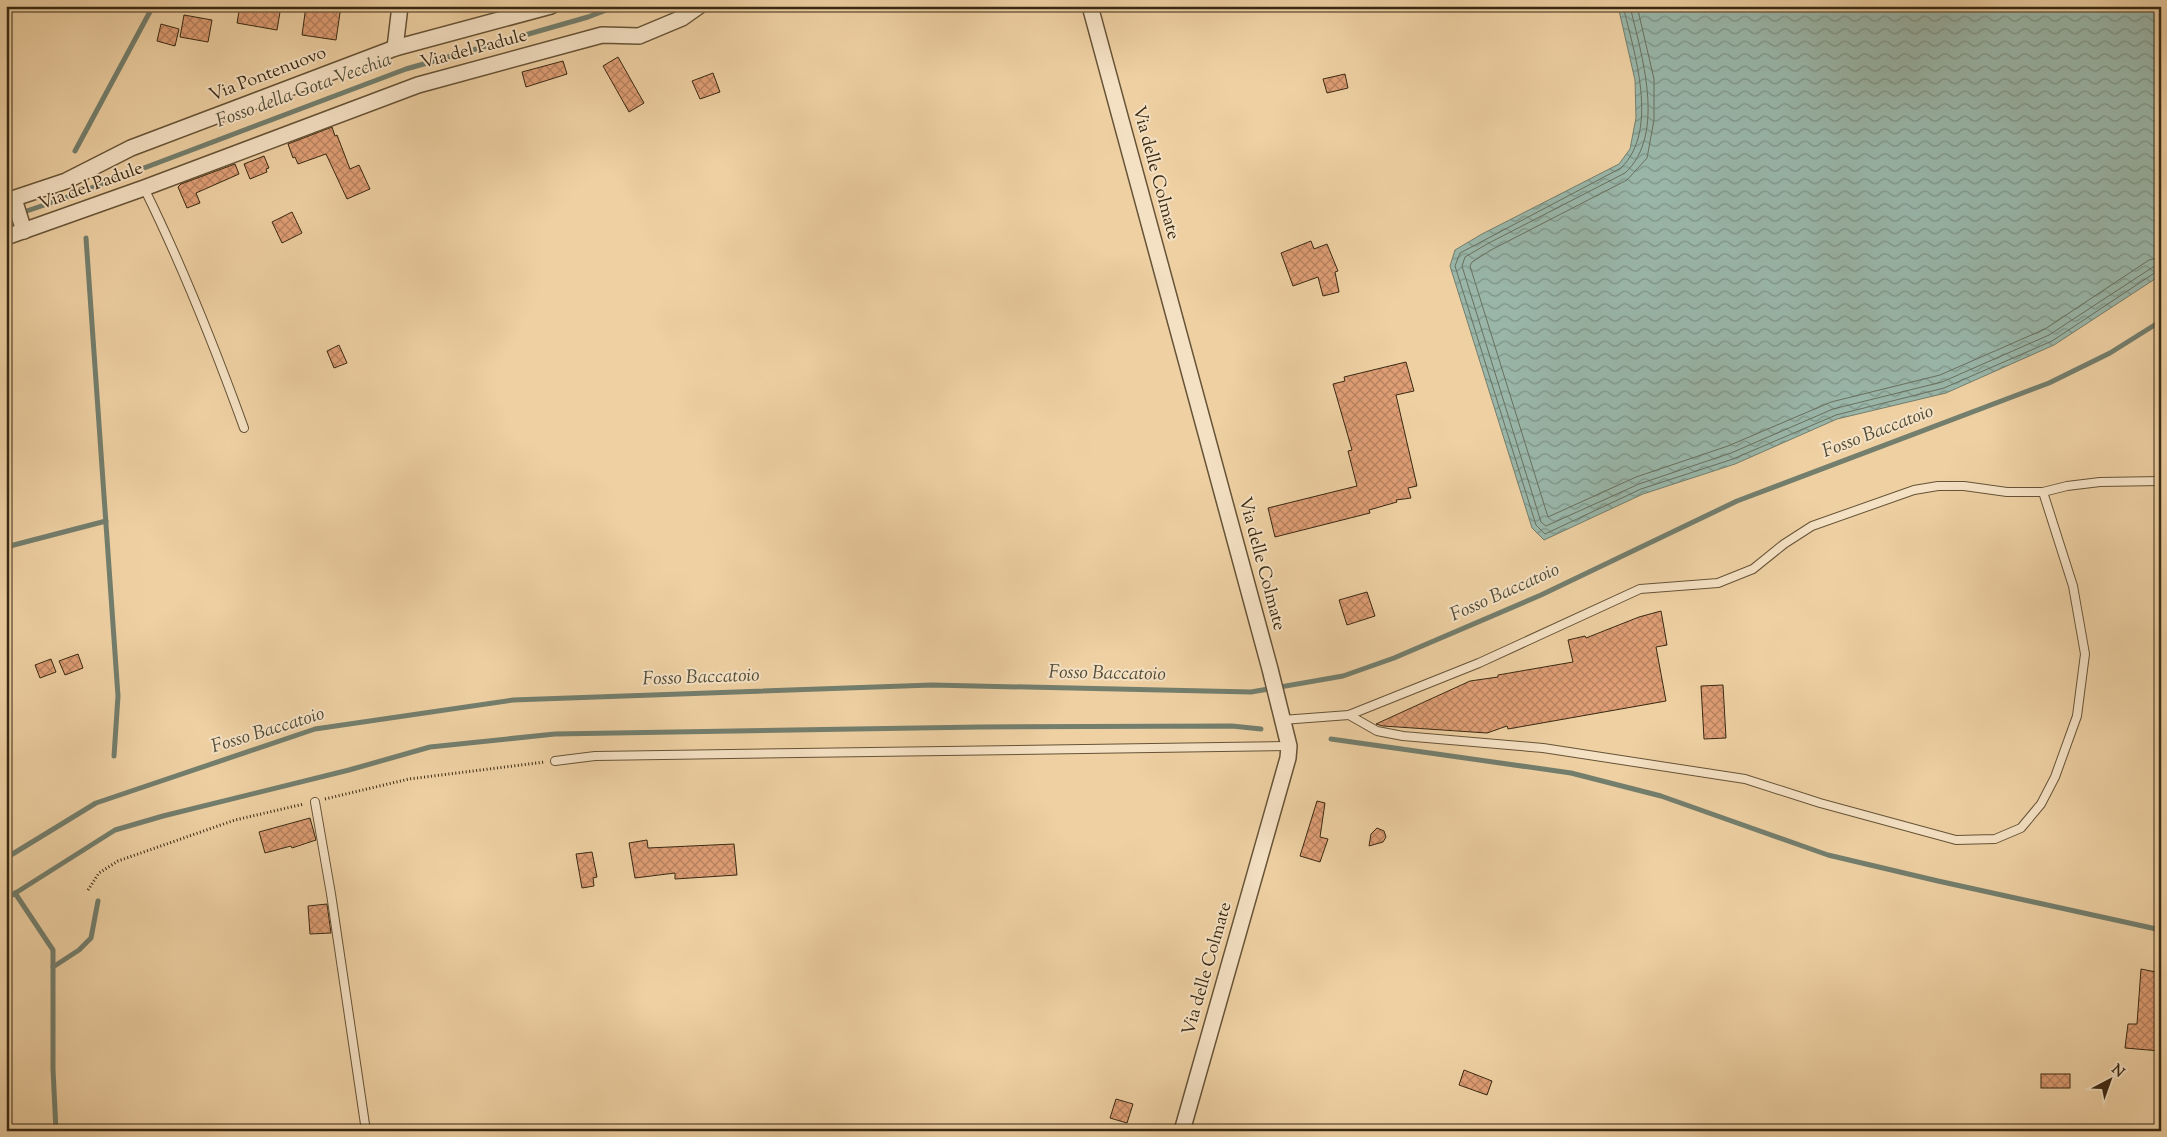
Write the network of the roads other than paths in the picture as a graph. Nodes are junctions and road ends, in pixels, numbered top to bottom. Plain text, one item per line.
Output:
1 (400, 6) edge
2 (551, 6) edge
3 (699, 6) edge
4 (1090, 6) edge
5 (395, 48) junction
6 (144, 188) junction
7 (12, 202) edge
8 (23, 227) junction
9 (6, 237) edge
10 (244, 428) dead end
11 (2161, 480) edge
12 (2043, 492) junction
13 (1349, 715) junction
14 (1282, 720) junction
15 (1289, 746) junction
16 (556, 761) dead end
17 (314, 802) dead end
18 (366, 1131) edge
19 (1182, 1131) edge

1 - 5 street
2 - 5 street, Via Pontenuovo
3 - 6 street, Via del Padule
4 - 14 street, Via delle Colmate
5 - 7 street, Via Pontenuovo
6 - 8 street, Via del Padule
6 - 10 lane
7 - 8 street
8 - 9 street, Via del Padule
11 - 12 lane
12 - 13 lane
12 - 13 lane
13 - 14 lane
14 - 15 street, Via delle Colmate
15 - 16 lane
15 - 19 street, Via delle Colmate
17 - 18 lane

